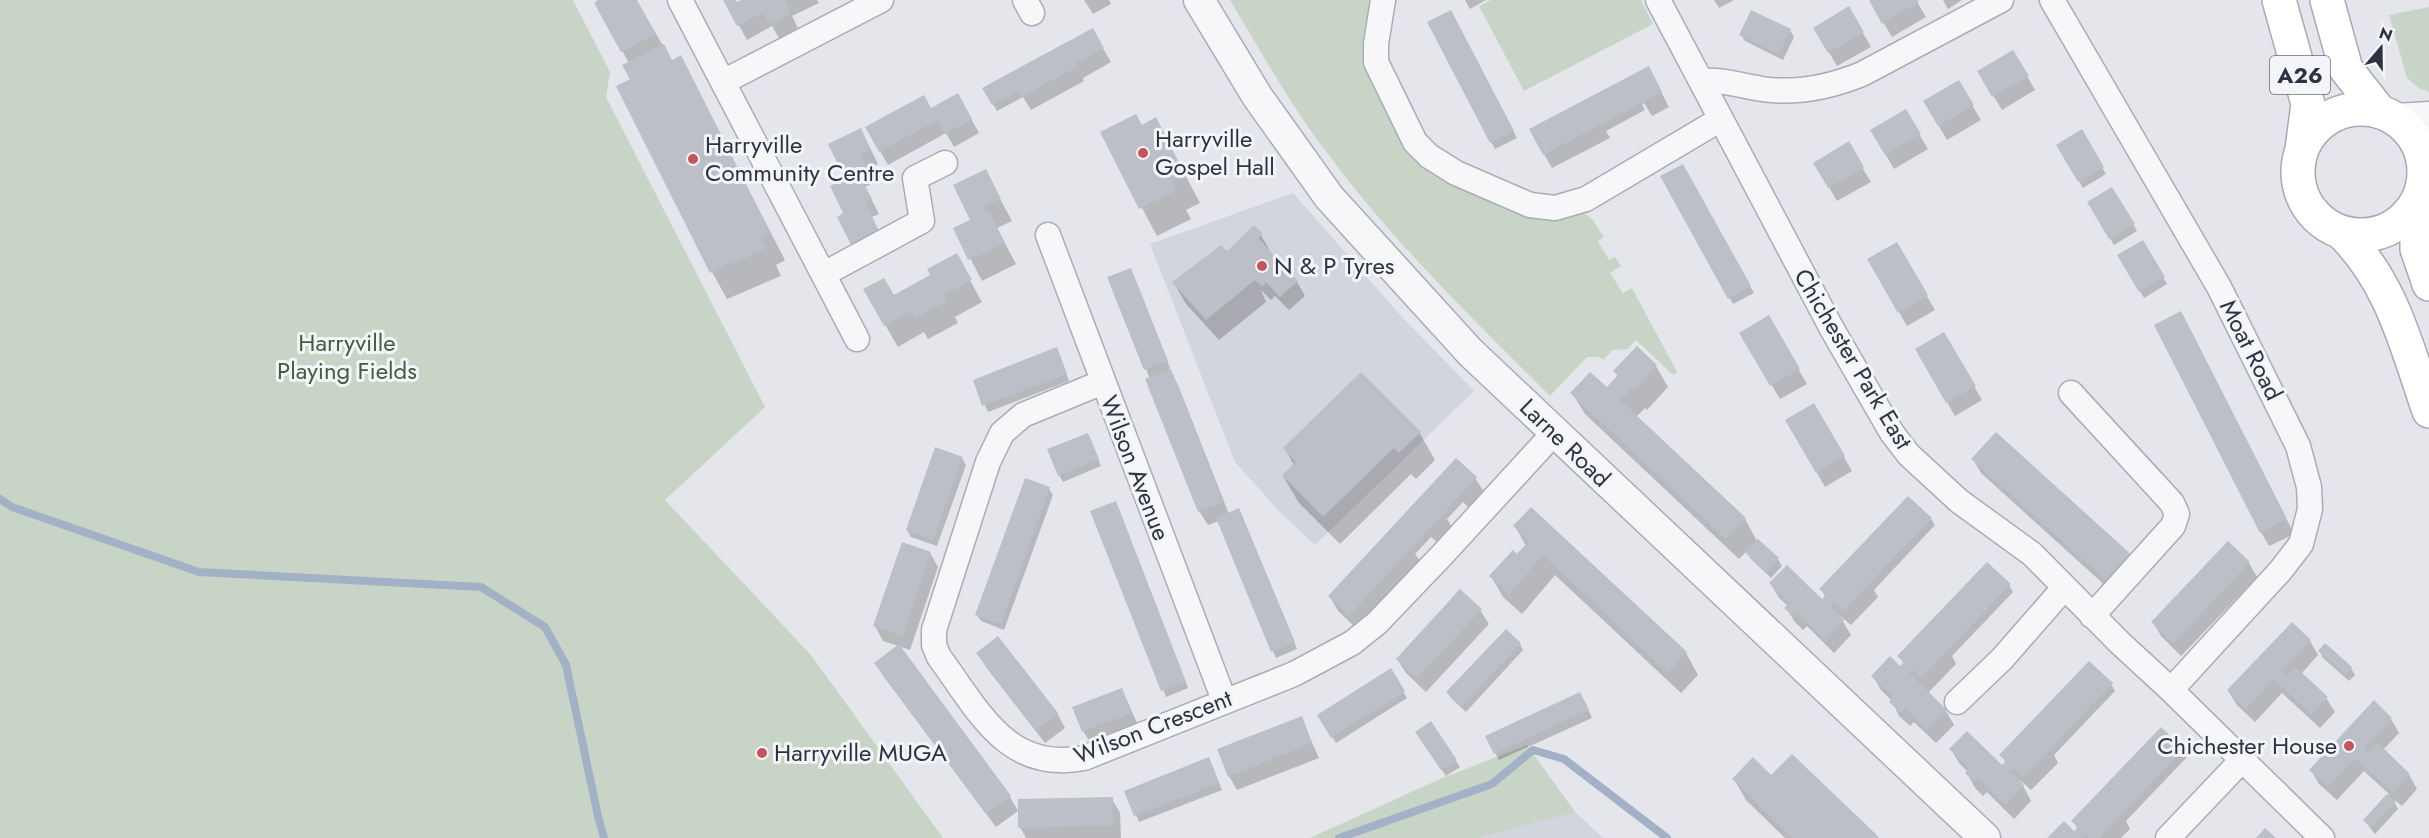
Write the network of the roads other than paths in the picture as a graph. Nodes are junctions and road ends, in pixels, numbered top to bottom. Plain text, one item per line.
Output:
1 (680, 0) edge
2 (881, 0) edge
3 (1198, 0) edge
4 (1383, 0) edge
5 (1658, 0) edge
6 (2001, 0) edge
7 (2052, 0) edge
8 (2279, 0) edge
9 (2327, 0) edge
10 (1702, 81) junction
11 (723, 82) junction
12 (2388, 116) junction
13 (2429, 117) edge
14 (1721, 120) junction
15 (2302, 151) junction
16 (945, 163) dead end
17 (2423, 192) edge
18 (2341, 232) junction
19 (1048, 235) dead end
20 (824, 274) junction
21 (2429, 284) edge
22 (857, 339) dead end
23 (1103, 382) junction
24 (2071, 393) dead end
25 (2429, 411) edge
26 (1554, 433) junction
27 (2064, 588) junction
28 (2092, 616) junction
29 (2171, 690) junction
30 (1224, 700) junction
31 (1957, 702) dead end
32 (2242, 759) junction
33 (1985, 838) edge
34 (2168, 838) edge
35 (2322, 838) edge

1 - 11 street
2 - 11 street
3 - 26 street, Larne Road
4 - 14 street
5 - 10 street, Chichester Park East
6 - 10 street
7 - 29 street, Moat Road
8 - 15 main road, A26
9 - 12 main road, A26
10 - 14 street, Chichester Park East
11 - 20 street
12 - 13 street
12 - 15 main road, A26
12 - 17 main road, A26
14 - 27 street, Chichester Park East
15 - 18 main road, A26
16 - 20 street
17 - 18 main road
17 - 21 main road, A26
18 - 25 main road, A26
19 - 23 street, Wilson Avenue
20 - 22 street
23 - 30 street, Wilson Avenue
23 - 30 street, Wilson Crescent
24 - 28 street
26 - 30 street, Wilson Crescent
26 - 33 street, Larne Road
27 - 28 street, Chichester Park East
27 - 31 street
28 - 29 street, Chichester Park East
29 - 32 street, Chichester Park East
32 - 34 street
32 - 35 street, Chichester Park East

